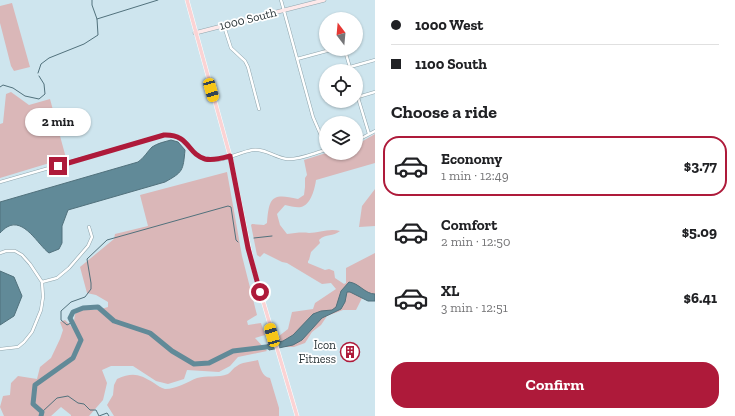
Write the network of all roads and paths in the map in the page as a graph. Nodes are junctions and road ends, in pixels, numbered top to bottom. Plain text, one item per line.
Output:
1 (187, 0) edge
2 (281, 0) edge
3 (324, 0) edge
4 (284, 11) junction
5 (224, 25) junction
6 (195, 33) junction
7 (319, 53) edge
8 (297, 59) junction
9 (375, 60) edge
10 (361, 64) edge
11 (375, 92) edge
12 (363, 96) edge
13 (361, 108) edge
14 (259, 109) dead end
15 (319, 131) edge
16 (375, 131) edge
17 (369, 134) junction
18 (363, 137) edge
19 (319, 150) edge
20 (230, 156) junction
21 (0, 182) edge
22 (89, 228) dead end
23 (0, 252) edge
24 (42, 282) junction
25 (0, 349) edge
26 (297, 416) edge

1 - 6 main road
2 - 4 street
3 - 4 street, 1000 South
4 - 5 street, 1000 South
4 - 8 street
5 - 6 street, 1000 South
5 - 14 street
6 - 20 main road
7 - 8 street
8 - 15 street
9 - 10 street
11 - 12 street
13 - 17 street
16 - 17 street
17 - 18 street
19 - 20 street
20 - 21 street
20 - 26 main road
22 - 24 street
23 - 24 street
24 - 25 street

